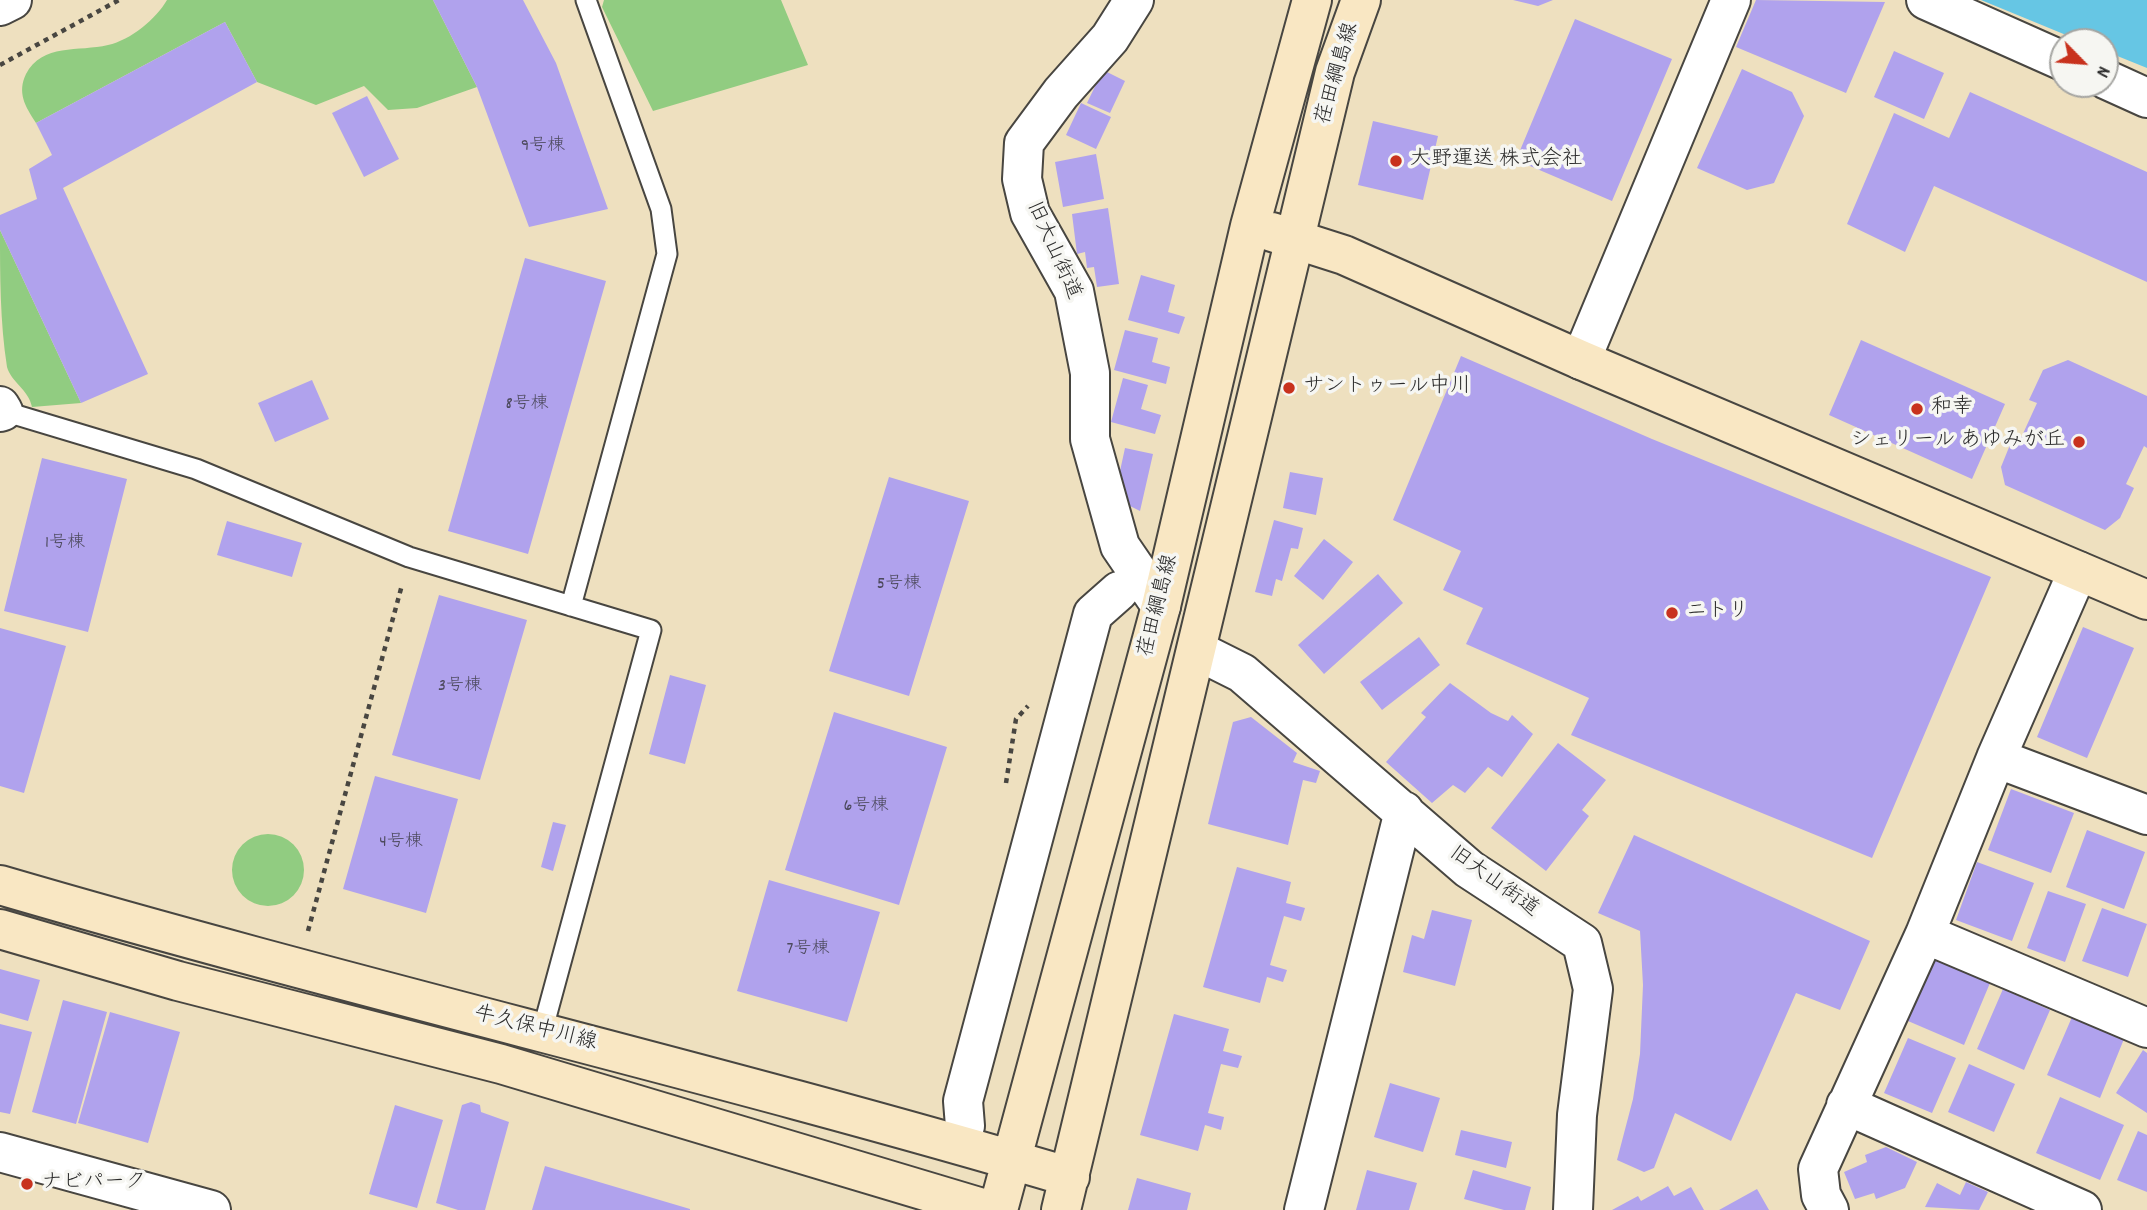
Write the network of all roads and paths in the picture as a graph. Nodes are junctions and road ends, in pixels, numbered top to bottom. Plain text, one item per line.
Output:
1 (12, 0) edge
2 (119, 0) edge
3 (586, 0) edge
4 (1134, 0) edge
5 (1312, 0) edge
6 (1361, 0) edge
7 (1731, 0) edge
8 (1926, 0) edge
9 (0, 6) edge
10 (2049, 55) edge
11 (0, 65) edge
12 (2119, 85) edge
13 (2147, 98) edge
14 (1250, 226) junction
15 (1297, 239) junction
16 (1581, 360) junction
17 (1, 410) edge
18 (409, 557) junction
19 (2078, 571) junction
20 (1119, 591) dead end
21 (2147, 600) edge
22 (571, 606) junction
23 (1161, 606) junction
24 (1198, 651) junction
25 (1996, 758) junction
26 (1404, 811) junction
27 (2147, 815) edge
28 (0, 885) edge
29 (0, 929) edge
30 (1925, 934) junction
31 (306, 943) dead end
32 (2147, 1028) edge
33 (542, 1031) junction
34 (1846, 1105) junction
35 (965, 1126) dead end
36 (0, 1152) edge
37 (1010, 1159) junction
38 (1066, 1194) edge
39 (211, 1210) edge
40 (989, 1210) edge
41 (998, 1210) edge
42 (1304, 1210) edge
43 (1573, 1210) edge
44 (1829, 1210) edge
45 (2082, 1210) edge

1 - 9 street
2 - 11 path
3 - 22 lane
4 - 23 street, 旧大山街道
5 - 14 street, 荏田綱島線
6 - 15 street, 荏田綱島線
7 - 16 street
8 - 10 street
12 - 13 street
14 - 15 street
14 - 23 street, 荏田綱島線
15 - 16 street
15 - 24 street, 荏田綱島線
16 - 19 street
17 - 18 lane
18 - 22 lane
18 - 31 path
19 - 21 street
19 - 25 street
20 - 35 street
22 - 33 lane
23 - 37 street, 荏田綱島線
24 - 26 street, 旧大山街道
24 - 38 street, 荏田綱島線
25 - 27 street
25 - 30 street
26 - 42 street
26 - 43 street, 旧大山街道
28 - 33 street, 牛久保中川線
29 - 40 street, 牛久保中川線
30 - 32 street
30 - 34 street
33 - 37 street, 牛久保中川線
34 - 44 street
34 - 45 street
36 - 39 street
37 - 38 street, 牛久保中川線
37 - 41 street, 荏田綱島線

